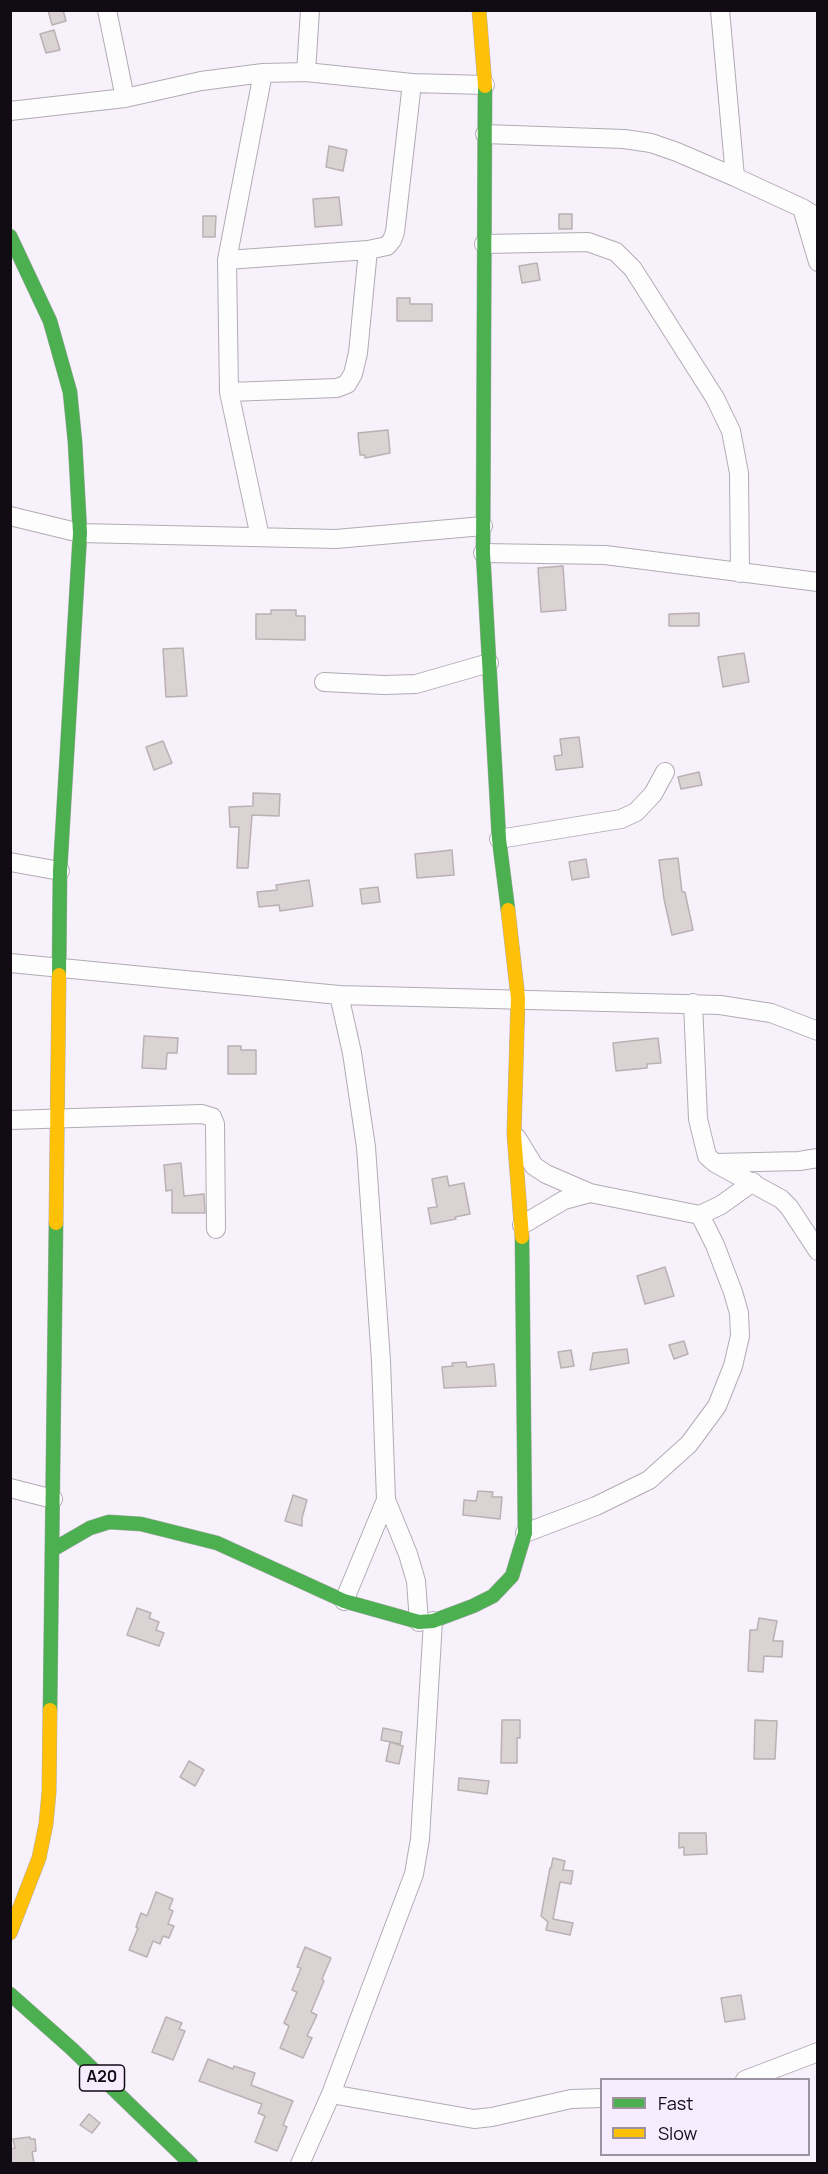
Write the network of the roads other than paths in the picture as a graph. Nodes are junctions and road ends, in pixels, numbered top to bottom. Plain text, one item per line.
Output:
1 (107, 10) edge
2 (310, 10) edge
3 (479, 10) edge
4 (720, 10) edge
5 (264, 72) junction
6 (306, 72) junction
7 (412, 82) junction
8 (485, 85) junction
9 (124, 98) junction
10 (10, 111) edge
11 (485, 134) junction
12 (735, 177) junction
13 (810, 213) edge
14 (10, 236) edge
15 (484, 244) junction
16 (368, 250) junction
17 (227, 260) junction
18 (818, 262) edge
19 (229, 392) junction
20 (10, 516) edge
21 (483, 526) junction
22 (80, 533) junction
23 (260, 537) junction
24 (483, 553) junction
25 (740, 573) junction
26 (818, 582) edge
27 (489, 663) junction
28 (324, 682) dead end
29 (665, 772) dead end
30 (498, 839) junction
31 (10, 862) edge
32 (60, 871) junction
33 (10, 963) edge
34 (58, 967) junction
35 (339, 995) junction
36 (518, 998) junction
37 (693, 1003) junction
38 (818, 1031) edge
39 (56, 1118) junction
40 (10, 1120) edge
41 (514, 1134) junction
42 (818, 1158) edge
43 (715, 1163) junction
44 (753, 1182) junction
45 (590, 1193) junction
46 (700, 1215) junction
47 (522, 1225) junction
48 (216, 1229) dead end
49 (818, 1251) edge
50 (10, 1488) edge
51 (53, 1498) junction
52 (386, 1500) junction
53 (525, 1533) junction
54 (52, 1550) junction
55 (344, 1601) junction
56 (426, 1622) junction
57 (10, 1933) edge
58 (10, 1994) edge
59 (818, 2052) edge
60 (748, 2078) edge
61 (331, 2094) junction
62 (600, 2098) edge
63 (191, 2163) edge
64 (300, 2163) edge

1 - 9 street
2 - 6 street
3 - 8 street
4 - 12 street
5 - 6 street
5 - 9 street
5 - 17 street
6 - 7 street
7 - 8 street
7 - 16 street
8 - 11 street
9 - 10 street
11 - 12 street
11 - 15 street
12 - 13 street
13 - 18 street
14 - 22 street
15 - 21 street
15 - 25 street
16 - 17 street
16 - 19 street
17 - 19 street
19 - 23 street
20 - 22 street
21 - 23 street
21 - 24 street
22 - 23 street
22 - 32 street
24 - 25 street
24 - 27 street
25 - 26 street
27 - 28 street
27 - 30 street
29 - 30 street
30 - 36 street
31 - 32 street
32 - 34 street
33 - 34 street
34 - 35 street
34 - 39 street
35 - 36 street
35 - 52 street
36 - 37 street
36 - 41 street
37 - 38 street
37 - 43 street
39 - 40 street
39 - 48 street
39 - 51 street
41 - 45 street
41 - 47 street
42 - 43 street
43 - 44 street
44 - 46 street
44 - 49 street
45 - 46 street
45 - 47 street
46 - 53 street
47 - 53 street
50 - 51 street
51 - 54 street
52 - 55 street
52 - 56 street
53 - 56 street
54 - 55 street
54 - 57 street
55 - 56 street
56 - 61 street
58 - 63 street, A20
59 - 60 street
61 - 62 street
61 - 64 street

